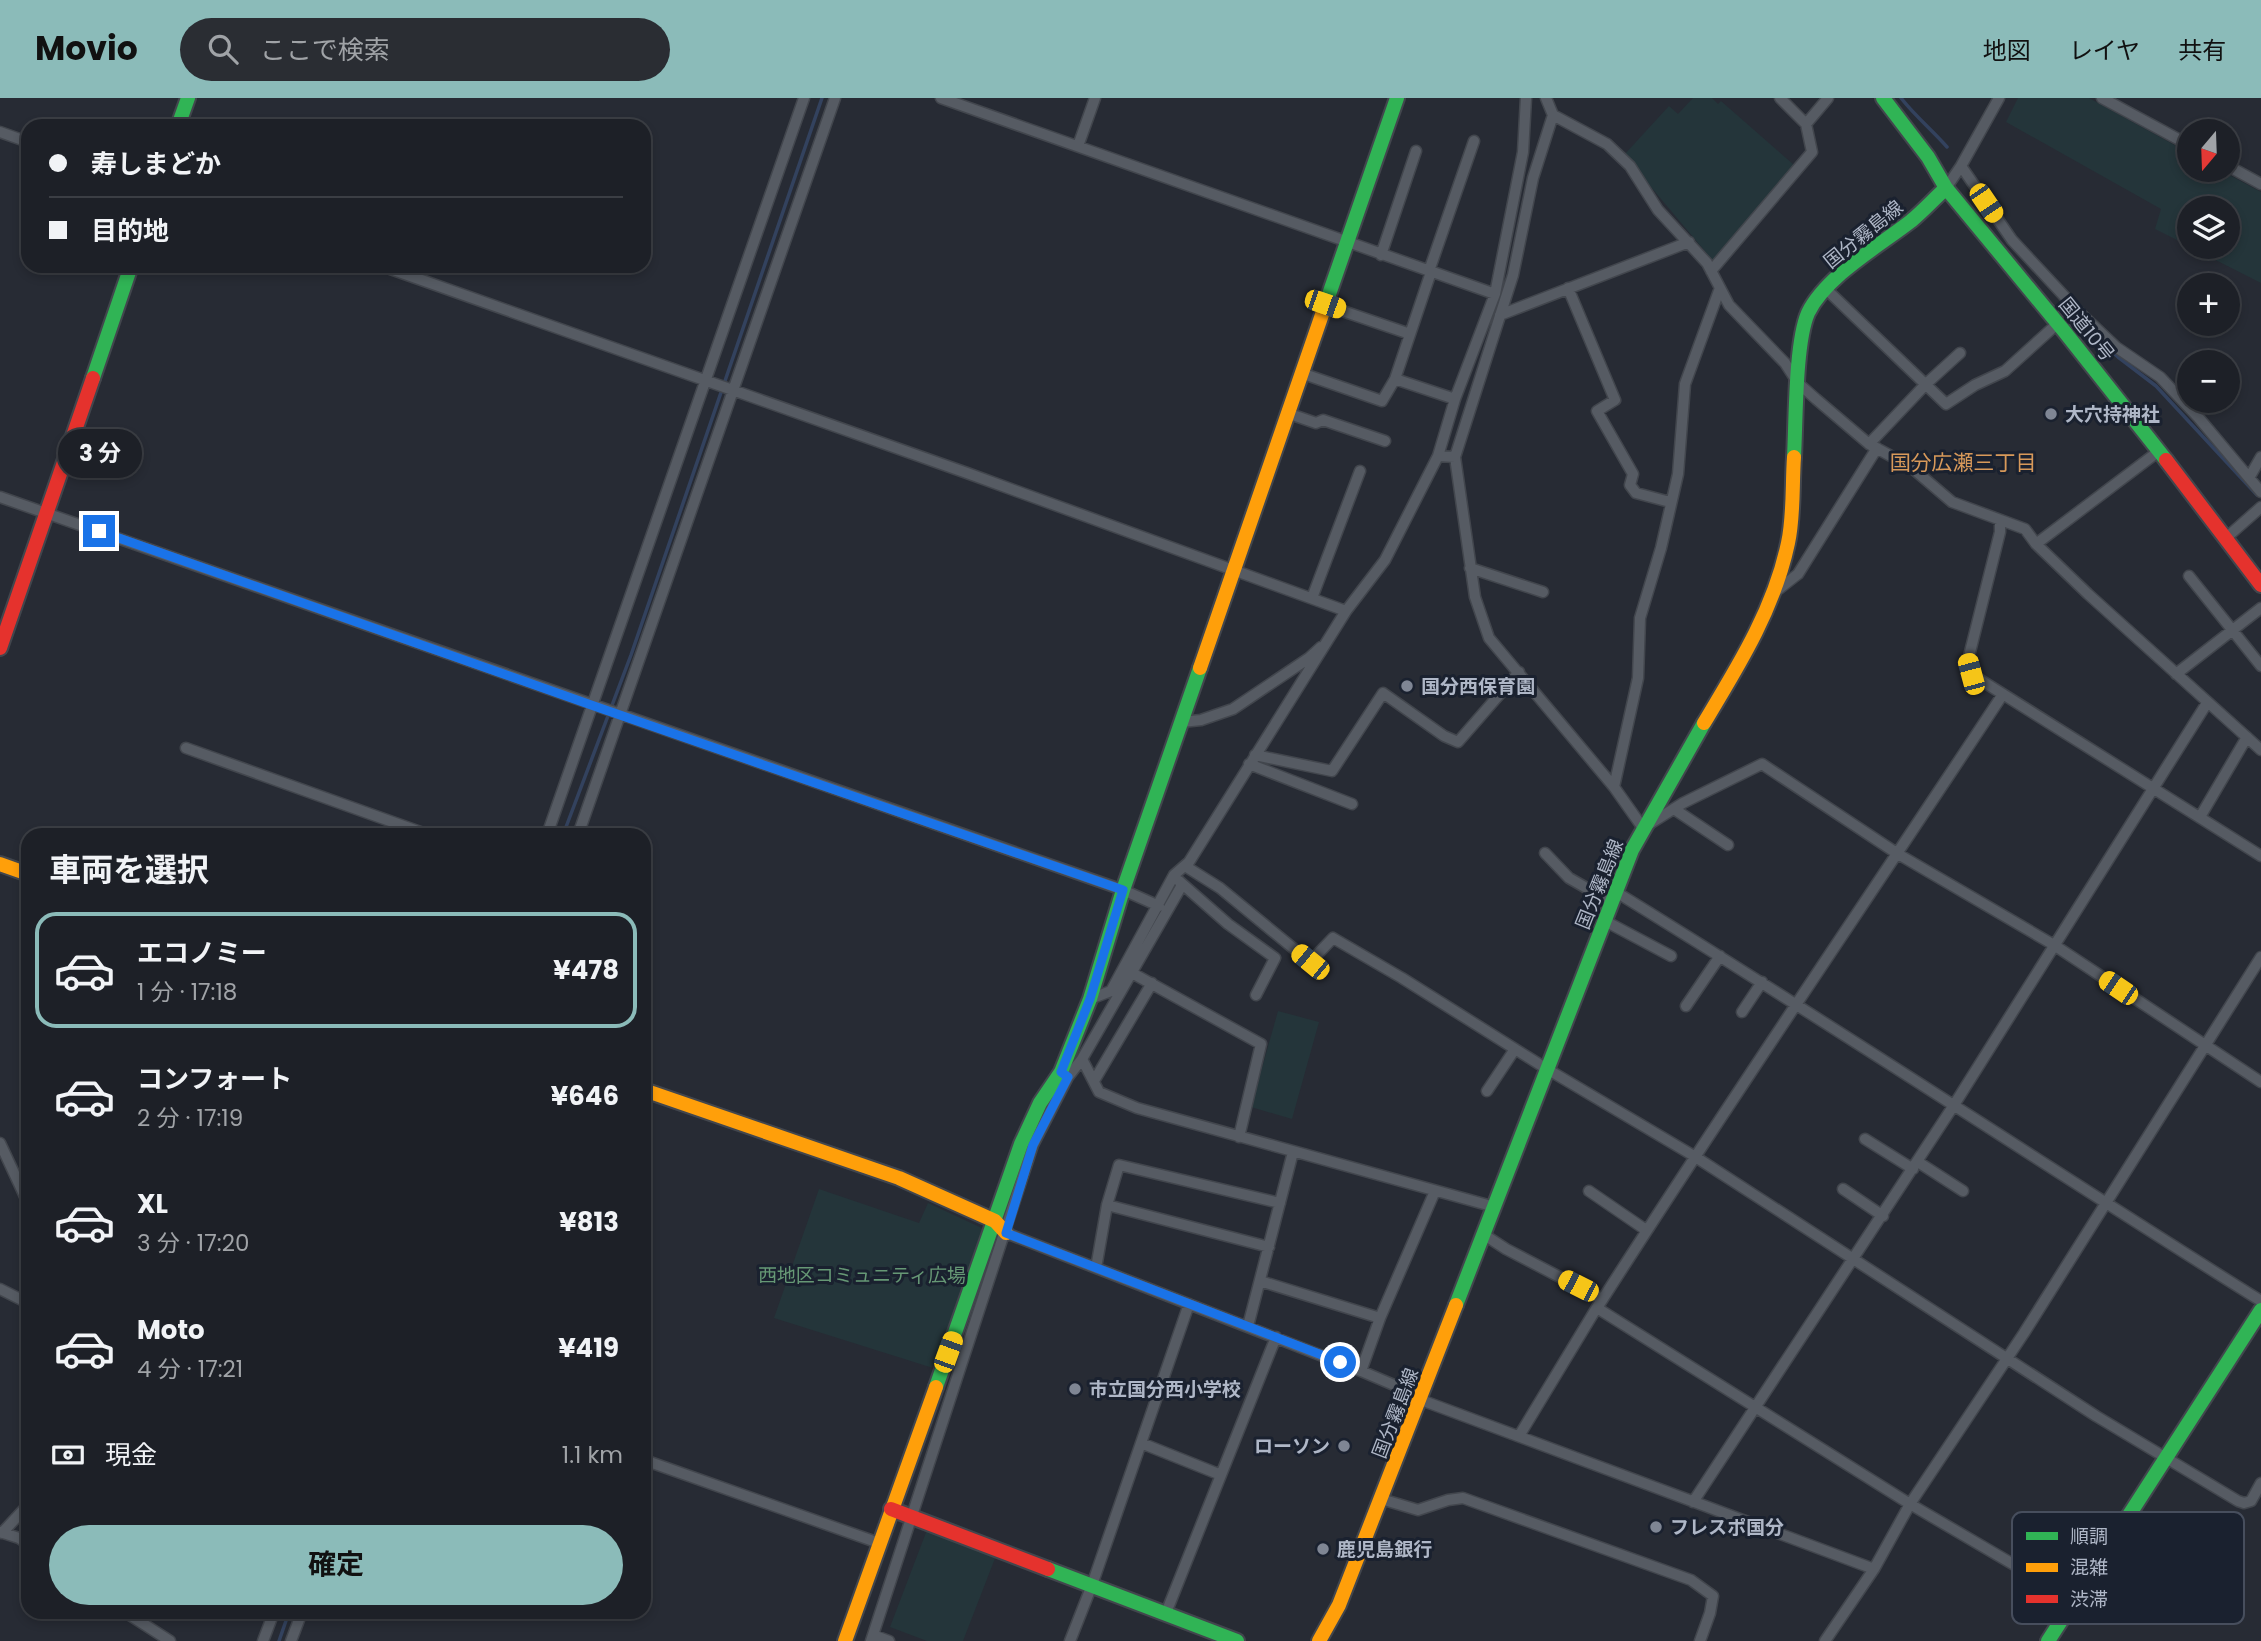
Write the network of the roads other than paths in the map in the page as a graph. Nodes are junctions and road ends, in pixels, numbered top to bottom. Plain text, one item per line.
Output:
1 (188, 98) edge
2 (804, 98) edge
3 (835, 98) edge
4 (941, 98) edge
5 (1095, 98) edge
6 (1397, 98) edge
7 (1526, 98) edge
8 (1546, 98) edge
9 (1780, 98) edge
10 (1828, 98) edge
11 (1883, 98) edge
12 (1999, 98) edge
13 (2102, 98) edge
14 (1553, 115) junction
15 (180, 119) edge
16 (1806, 124) junction
17 (0, 132) edge
18 (2177, 139) edge
19 (21, 140) edge
20 (1474, 141) dead end
21 (1078, 146) junction
22 (1416, 151) dead end
23 (1961, 166) junction
24 (2240, 173) edge
25 (2261, 184) edge
26 (1946, 188) junction
27 (1347, 242) junction
28 (1689, 242) junction
29 (1381, 255) junction
30 (1711, 271) junction
31 (1430, 272) junction
32 (129, 273) edge
33 (402, 273) edge
34 (1568, 288) junction
35 (1720, 288) junction
36 (1826, 289) junction
37 (2060, 292) junction
38 (1495, 294) junction
39 (2042, 303) junction
40 (1325, 304) junction
41 (1500, 315) junction
42 (2057, 324) junction
43 (1410, 334) junction
44 (1960, 353) dead end
45 (1301, 373) junction
46 (1395, 379) junction
47 (708, 382) junction
48 (1798, 383) junction
49 (1926, 384) junction
50 (729, 389) junction
51 (1455, 399) junction
52 (1287, 413) junction
53 (1385, 441) dead end
54 (1873, 446) junction
55 (2159, 452) junction
56 (1438, 456) junction
57 (1455, 457) junction
58 (2261, 457) edge
59 (1360, 471) dead end
60 (2249, 478) junction
61 (2261, 492) edge
62 (0, 496) edge
63 (1671, 502) junction
64 (2261, 507) edge
65 (47, 513) junction
66 (2000, 521) junction
67 (2226, 538) junction
68 (2036, 544) junction
69 (1470, 568) junction
70 (1233, 569) junction
71 (2189, 576) dead end
72 (2261, 585) edge
73 (1543, 592) dead end
74 (1775, 593) junction
75 (1312, 598) junction
76 (2261, 608) edge
77 (1346, 611) junction
78 (2233, 629) junction
79 (1332, 636) junction
80 (0, 648) edge
81 (2261, 666) edge
82 (1518, 672) junction
83 (2176, 674) junction
84 (2003, 694) junction
85 (2207, 703) junction
86 (595, 707) junction
87 (617, 714) junction
88 (1182, 722) junction
89 (2247, 737) junction
90 (186, 748) dead end
91 (2261, 750) edge
92 (1252, 760) junction
93 (1614, 787) junction
94 (2154, 787) junction
95 (1352, 804) dead end
96 (1675, 809) junction
97 (2200, 817) junction
98 (409, 828) edge
99 (550, 828) edge
100 (580, 828) edge
101 (1643, 828) junction
102 (1728, 845) dead end
103 (1545, 853) dead end
104 (1898, 854) junction
105 (2261, 856) edge
106 (0, 864) edge
107 (1185, 866) junction
108 (21, 872) edge
109 (1174, 875) junction
110 (1182, 885) junction
111 (1123, 890) junction
112 (1614, 897) junction
113 (1159, 906) junction
114 (1605, 921) junction
115 (2054, 945) junction
116 (1671, 956) dead end
117 (1720, 956) junction
118 (2261, 957) edge
119 (1132, 973) junction
120 (1762, 982) junction
121 (1152, 983) junction
122 (1115, 994) junction
123 (1256, 995) dead end
124 (1090, 999) junction
125 (1797, 1004) junction
126 (1686, 1006) dead end
127 (1742, 1012) dead end
128 (2204, 1046) junction
129 (1515, 1049) junction
130 (1082, 1059) junction
131 (1547, 1069) junction
132 (1065, 1074) junction
133 (1094, 1081) junction
134 (2261, 1082) edge
135 (1487, 1091) dead end
136 (651, 1092) edge
137 (1954, 1105) junction
138 (1239, 1137) junction
139 (1866, 1139) dead end
140 (0, 1143) edge
141 (1293, 1152) junction
142 (1694, 1156) junction
143 (1916, 1165) junction
144 (21, 1188) edge
145 (1843, 1189) dead end
146 (1435, 1191) junction
147 (1589, 1191) dead end
148 (1963, 1191) dead end
149 (1280, 1203) junction
150 (2104, 1203) junction
151 (1107, 1205) junction
152 (1495, 1207) junction
153 (1883, 1216) junction
154 (995, 1222) junction
155 (1646, 1230) junction
156 (1006, 1233) junction
157 (1483, 1234) junction
158 (1269, 1247) junction
159 (1854, 1260) junction
160 (1096, 1268) junction
161 (1260, 1282) junction
162 (0, 1289) edge
163 (21, 1300) edge
164 (2261, 1301) edge
165 (1189, 1304) junction
166 (1597, 1308) junction
167 (2261, 1310) edge
168 (1380, 1318) junction
169 (1248, 1326) junction
170 (1276, 1337) junction
171 (2007, 1358) junction
172 (1361, 1371) junction
173 (1421, 1400) junction
174 (1755, 1408) junction
175 (1519, 1436) junction
176 (1141, 1443) junction
177 (2165, 1458) junction
178 (651, 1462) edge
179 (1221, 1475) junction
180 (2261, 1483) edge
181 (1381, 1499) junction
182 (1693, 1502) junction
183 (1910, 1504) junction
184 (891, 1509) junction
185 (21, 1512) edge
186 (2130, 1512) edge
187 (912, 1517) junction
188 (1, 1532) edge
189 (21, 1539) edge
190 (879, 1543) junction
191 (2012, 1564) edge
192 (1874, 1569) junction
193 (1092, 1585) junction
194 (1166, 1613) junction
195 (136, 1619) edge
196 (271, 1619) edge
197 (299, 1619) edge
198 (2059, 1624) edge
199 (872, 1638) edge
200 (170, 1641) edge
201 (263, 1641) edge
202 (291, 1641) edge
203 (845, 1641) edge
204 (889, 1641) edge
205 (1070, 1641) edge
206 (1236, 1641) edge
207 (1319, 1641) edge
208 (1700, 1641) edge
209 (1825, 1641) edge
210 (2048, 1641) edge

1 - 15 main road
2 - 47 street
3 - 50 street
4 - 21 street
5 - 21 street
6 - 27 main road
7 - 38 street
8 - 14 street
9 - 16 street
10 - 16 street
11 - 26 main road, 国道10号
12 - 23 street
13 - 18 street
14 - 28 street
14 - 41 street
16 - 30 street
17 - 19 street
20 - 31 street
21 - 27 street
22 - 29 street
23 - 26 street
23 - 37 street
24 - 25 street
26 - 36 main road, 国分霧島線
26 - 39 main road, 国道10号
27 - 29 street
27 - 40 main road
28 - 30 street
28 - 34 street
29 - 31 street
30 - 35 street
31 - 38 street
31 - 43 street
32 - 65 main road
33 - 47 street
34 - 41 street
34 - 63 street
35 - 48 street
35 - 63 street
36 - 48 main road, 国分霧島線
36 - 49 street
37 - 39 street
37 - 60 street
38 - 51 street
39 - 42 main road, 国道10号
40 - 43 street
40 - 45 main road
41 - 57 street
42 - 49 street
42 - 55 main road, 国道10号
43 - 46 street
44 - 49 street
45 - 46 street
45 - 52 main road
46 - 51 street
47 - 50 street
47 - 86 street
48 - 54 street
48 - 74 main road, 国分霧島線
49 - 54 street
50 - 70 street
50 - 87 street
51 - 56 street
52 - 53 street
52 - 70 main road
54 - 66 street
54 - 74 street
55 - 67 main road, 国道10号
55 - 68 street
56 - 57 street
56 - 77 street
57 - 69 street
58 - 60 street
59 - 75 street
60 - 61 street
62 - 65 street
63 - 93 street
64 - 67 street
65 - 80 main road
65 - 86 street
66 - 68 street
66 - 84 street
67 - 72 main road, 国道10号
68 - 83 street
69 - 73 street
69 - 82 street
70 - 75 street
70 - 88 main road
71 - 78 street
74 - 101 main road, 国分霧島線
75 - 77 street
76 - 78 street
77 - 79 street
78 - 81 street
78 - 83 street
79 - 88 street
79 - 92 street
82 - 92 street
82 - 93 street
83 - 85 street
84 - 94 street
84 - 104 street
85 - 89 street
85 - 94 street
86 - 87 street
86 - 99 street
87 - 100 street
87 - 111 street
88 - 111 main road
89 - 91 street
89 - 97 street
90 - 98 street
92 - 95 street
92 - 107 street
93 - 101 street
94 - 97 street
94 - 115 street
96 - 101 street
96 - 102 street
96 - 104 street
97 - 105 street
101 - 112 main road, 国分霧島線
103 - 112 street
104 - 115 street
104 - 125 street
106 - 108 main road
107 - 109 street
107 - 129 street
109 - 110 street
109 - 113 street
110 - 119 street
110 - 123 street
111 - 113 street
111 - 124 main road
112 - 114 main road, 国分霧島線
112 - 117 street
113 - 122 street
114 - 116 street
114 - 131 main road, 国分霧島線
115 - 128 street
115 - 137 street
117 - 120 street
117 - 126 street
118 - 128 street
119 - 121 street
119 - 122 street
120 - 125 street
120 - 127 street
121 - 133 street
121 - 138 street
122 - 124 street
122 - 130 street
124 - 132 main road
125 - 137 street
125 - 142 street
128 - 134 street
128 - 150 street
129 - 131 street
129 - 135 street
130 - 132 street
130 - 133 street
131 - 142 street
131 - 152 main road, 国分霧島線
132 - 154 main road
132 - 156 street
133 - 138 street
136 - 154 main road
137 - 143 street
137 - 150 street
138 - 141 street
139 - 143 street
140 - 144 street
141 - 146 street
141 - 149 street
142 - 155 street
142 - 159 street
143 - 148 street
143 - 153 street
145 - 153 street
146 - 152 street
146 - 168 street
147 - 155 street
149 - 151 street
149 - 158 street
150 - 164 street
150 - 171 street
151 - 158 street
151 - 160 street
152 - 157 main road, 国分霧島線
153 - 159 street
154 - 156 main road
154 - 184 main road
155 - 166 street
156 - 160 street
156 - 187 street
157 - 166 street
157 - 173 main road, 国分霧島線
158 - 161 street
159 - 171 street
159 - 174 street
160 - 165 street
161 - 168 street
161 - 169 street
162 - 163 street
165 - 169 street
165 - 176 street
166 - 174 street
166 - 175 street
167 - 177 main road
168 - 172 street
169 - 170 street
170 - 172 street
170 - 179 street
171 - 177 street
171 - 183 street
172 - 173 street
173 - 175 street
173 - 181 main road, 国分霧島線
174 - 182 street
174 - 183 street
175 - 182 street
176 - 179 street
176 - 193 street
177 - 180 street
177 - 186 main road
178 - 190 street
179 - 194 street
181 - 207 main road, 国分霧島線
181 - 208 street
182 - 192 street
183 - 191 street
183 - 192 street
184 - 187 main road
184 - 190 main road
185 - 188 street
187 - 193 main road
187 - 199 street
188 - 189 street
190 - 203 main road
192 - 209 street
193 - 194 main road
193 - 205 street
194 - 206 main road
195 - 200 street
196 - 201 street
197 - 202 street
198 - 210 main road
199 - 204 street

